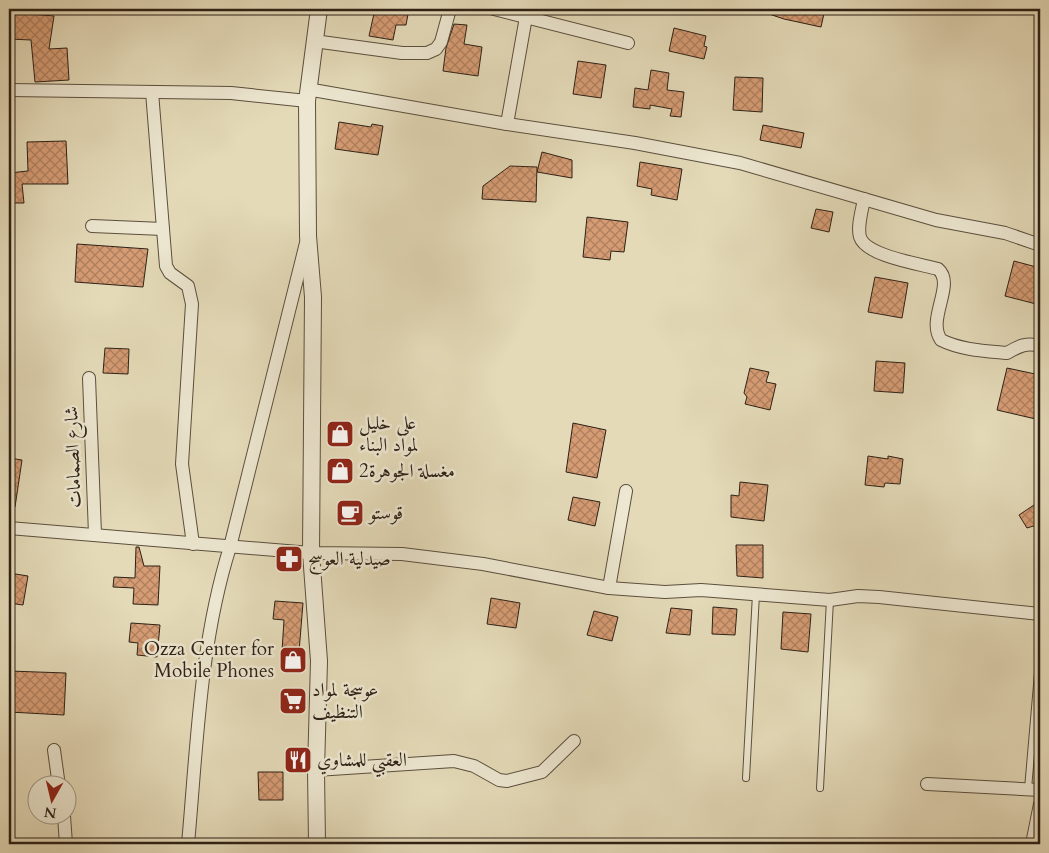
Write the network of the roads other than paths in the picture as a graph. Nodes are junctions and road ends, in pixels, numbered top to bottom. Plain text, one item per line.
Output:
1 (319, 9) edge
2 (450, 9) edge
3 (494, 9) edge
4 (526, 17) junction
5 (314, 41) junction
6 (628, 43) dead end
7 (9, 90) edge
8 (152, 92) junction
9 (307, 95) junction
10 (507, 124) junction
11 (864, 199) junction
12 (92, 226) dead end
13 (163, 229) junction
14 (308, 236) junction
15 (1040, 245) edge
16 (1040, 346) edge
17 (89, 378) dead end
18 (626, 491) dead end
19 (9, 528) edge
20 (95, 534) junction
21 (193, 544) junction
22 (230, 546) junction
23 (311, 553) junction
24 (610, 588) junction
25 (756, 594) junction
26 (830, 600) junction
27 (1040, 614) edge
28 (1038, 673) dead end
29 (574, 741) dead end
30 (54, 750) dead end
31 (316, 770) junction
32 (58, 776) edge
33 (746, 778) dead end
34 (927, 784) dead end
35 (820, 788) dead end
36 (1034, 790) edge
37 (1040, 804) edge
38 (65, 826) edge
39 (66, 844) edge
40 (188, 844) edge
41 (317, 844) edge
42 (1032, 844) edge

1 - 5 street
2 - 5 street
3 - 4 street
4 - 6 street
4 - 10 street
5 - 9 street
7 - 8 street
8 - 9 street
8 - 13 street
9 - 10 street
9 - 14 street
10 - 11 street
11 - 15 street
11 - 16 street
12 - 13 street
13 - 21 street
14 - 22 street
14 - 23 street
17 - 20 street, شارع الصمامات
18 - 24 street
19 - 20 street
20 - 21 street
21 - 22 street
22 - 23 street
22 - 40 street
23 - 24 street
23 - 31 street
24 - 25 street
25 - 26 street
25 - 33 lane
26 - 27 street
26 - 35 lane
28 - 36 lane
29 - 31 street
30 - 32 street
31 - 41 street
34 - 36 street
37 - 42 street
38 - 39 street

